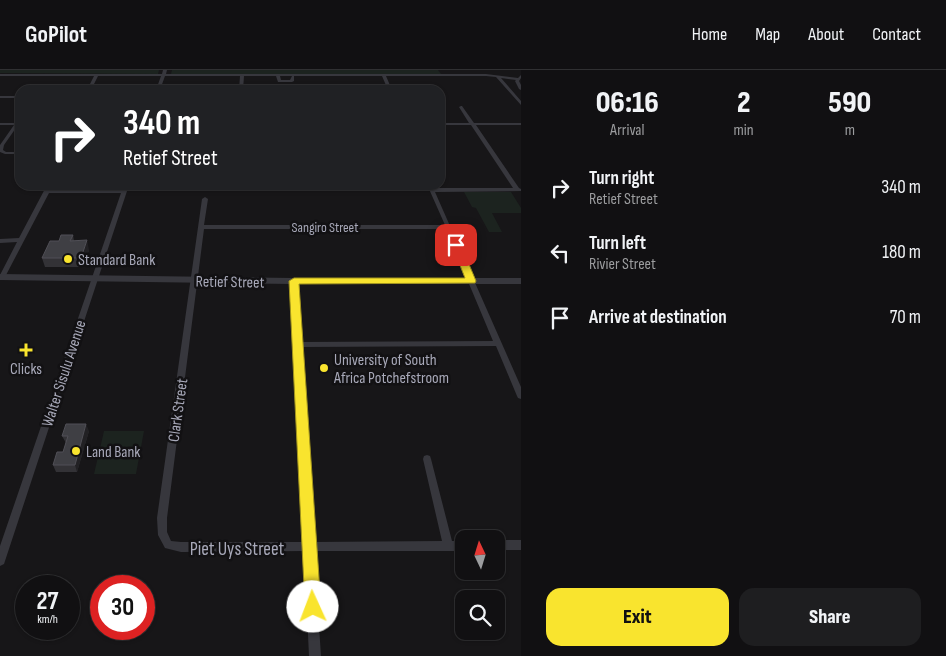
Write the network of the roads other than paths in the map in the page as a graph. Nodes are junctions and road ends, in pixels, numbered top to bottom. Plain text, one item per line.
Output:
1 (165, 70) edge
2 (0, 75) edge
3 (97, 75) junction
4 (182, 75) junction
5 (163, 76) junction
6 (242, 76) junction
7 (384, 76) junction
8 (293, 77) dead end
9 (498, 77) junction
10 (519, 77) edge
11 (278, 78) junction
12 (92, 85) edge
13 (160, 85) edge
14 (241, 85) edge
15 (279, 85) edge
16 (388, 85) edge
17 (521, 90) edge
18 (514, 95) junction
19 (0, 97) edge
20 (15, 97) edge
21 (521, 104) edge
22 (461, 107) dead end
23 (0, 124) edge
24 (15, 124) edge
25 (445, 124) edge
26 (472, 124) junction
27 (521, 124) edge
28 (15, 128) edge
29 (15, 153) edge
30 (445, 187) edge
31 (86, 190) edge
32 (124, 190) edge
33 (432, 190) edge
34 (519, 190) edge
35 (47, 192) joint
36 (205, 199) dead end
37 (201, 227) junction
38 (448, 227) junction
39 (0, 240) edge
40 (20, 240) junction
41 (7, 267) junction
42 (1, 277) edge
43 (27, 277) junction
44 (94, 278) junction
45 (194, 280) junction
46 (294, 281) junction
47 (472, 281) junction
48 (521, 281) edge
49 (499, 343) junction
50 (297, 345) junction
51 (520, 392) edge
52 (427, 460) dead end
53 (164, 540) joint
54 (505, 545) edge
55 (521, 545) edge
56 (448, 546) junction
57 (455, 546) edge
58 (310, 548) junction
59 (0, 561) edge
60 (315, 656) edge

1 - 4 street
1 - 5 street
2 - 3 street
3 - 5 street
3 - 12 street
4 - 5 street
4 - 6 street
5 - 13 street
6 - 11 street
6 - 14 street
7 - 9 street
7 - 11 street
7 - 16 street
8 - 11 street
9 - 10 street
9 - 18 street
10 - 17 street
11 - 15 street
17 - 18 street
18 - 21 street
19 - 20 street
22 - 26 street
23 - 24 street
25 - 26 street
26 - 27 street
26 - 34 street
28 - 29 street
30 - 34 street
31 - 35 street
32 - 44 street, Walter Sisulu Avenue
33 - 38 street
35 - 40 street
36 - 37 street, Clark Street
37 - 38 street, Sangiro Street
37 - 45 street, Clark Street
38 - 47 street
39 - 40 street
40 - 41 street
41 - 42 street
41 - 43 street
42 - 43 street, Retief Street
43 - 44 street, Retief Street
44 - 45 street, Retief Street
44 - 59 street, Walter Sisulu Avenue
45 - 46 street, Retief Street
45 - 53 street, Clark Street
46 - 47 street, Retief Street
46 - 50 street
47 - 48 street, Retief Street
47 - 49 street
49 - 50 street
49 - 51 street
50 - 58 street
52 - 56 street
53 - 58 street, Piet Uys Street
54 - 55 street
56 - 57 street, Piet Uys Street
56 - 58 street, Piet Uys Street
58 - 60 street

